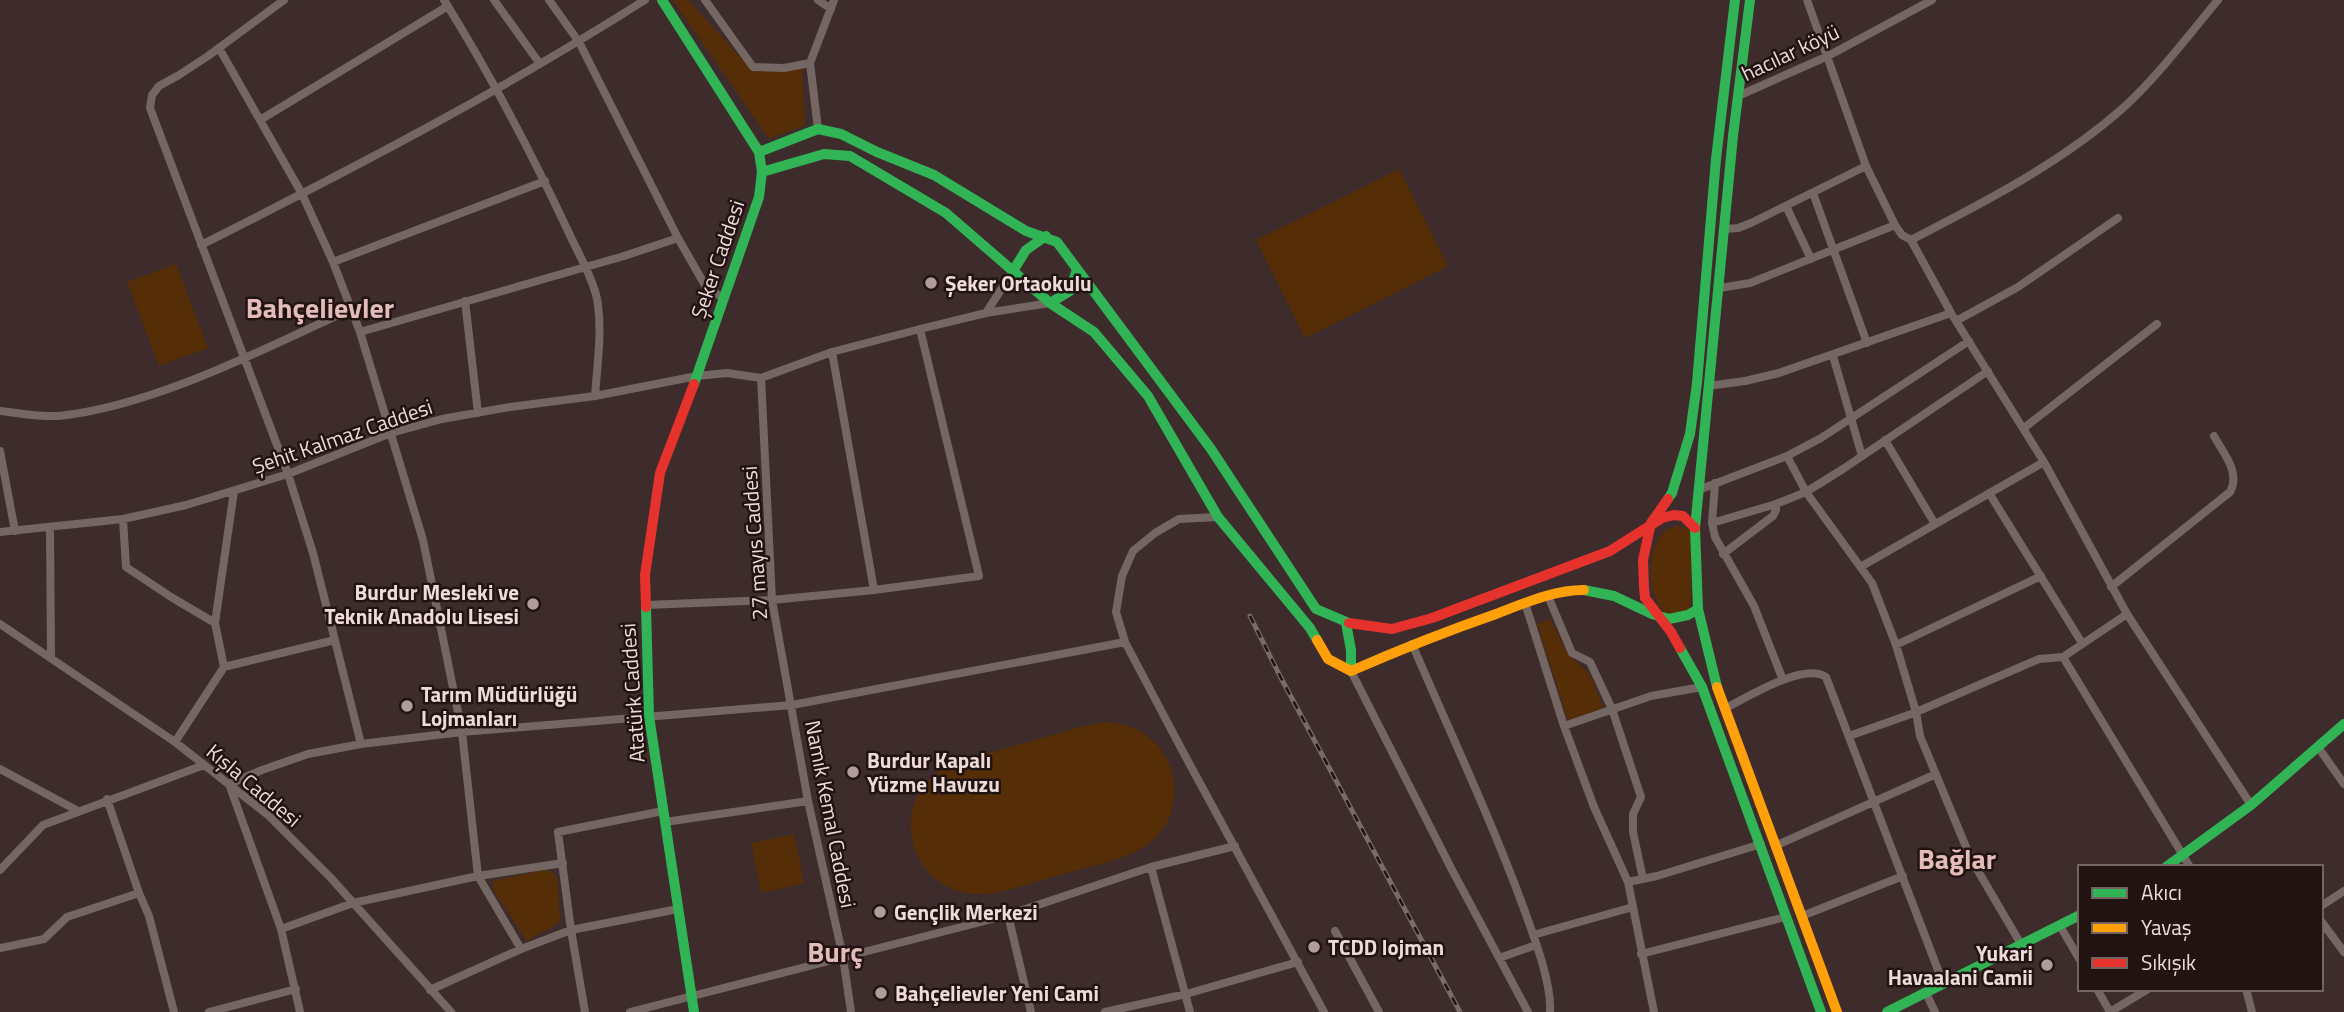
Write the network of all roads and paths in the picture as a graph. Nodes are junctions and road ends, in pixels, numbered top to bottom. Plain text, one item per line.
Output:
1 (283, 0) edge
2 (494, 0) edge
3 (549, 0) edge
4 (645, 0) edge
5 (662, 0) edge
6 (705, 0) edge
7 (818, 0) edge
8 (834, 0) edge
9 (1735, 0) edge
10 (1750, 0) edge
11 (1807, 0) edge
12 (1932, 0) edge
13 (2218, 0) edge
14 (446, 3) edge
15 (831, 9) junction
16 (579, 42) junction
17 (219, 48) junction
18 (1828, 56) junction
19 (810, 64) junction
20 (540, 65) junction
21 (497, 90) junction
22 (1738, 96) junction
23 (260, 120) junction
24 (818, 130) junction
25 (760, 152) junction
26 (1866, 166) junction
27 (762, 172) junction
28 (545, 181) junction
29 (1812, 193) junction
30 (302, 194) junction
31 (1786, 206) junction
32 (2118, 218) dead end
33 (1895, 225) junction
34 (1725, 229) junction
35 (1046, 236) junction
36 (678, 238) junction
37 (1911, 240) junction
38 (201, 245) junction
39 (1834, 250) junction
40 (1811, 259) junction
41 (333, 262) junction
42 (584, 267) junction
43 (1077, 269) junction
44 (1013, 271) junction
45 (1720, 288) junction
46 (723, 298) junction
47 (465, 301) junction
48 (1050, 303) junction
49 (351, 309) junction
50 (986, 313) junction
51 (1951, 313) junction
52 (1956, 321) junction
53 (2157, 324) dead end
54 (920, 329) junction
55 (360, 332) junction
56 (1969, 341) junction
57 (1867, 343) junction
58 (832, 352) junction
59 (1833, 356) junction
60 (243, 358) junction
61 (1988, 371) junction
62 (697, 376) junction
63 (761, 378) junction
64 (1708, 386) junction
65 (596, 396) junction
66 (0, 411) edge
67 (478, 413) junction
68 (1850, 421) junction
69 (2024, 428) junction
70 (391, 433) junction
71 (2214, 436) dead end
72 (1885, 440) junction
73 (0, 451) edge
74 (1787, 456) junction
75 (1862, 456) junction
76 (2044, 462) junction
77 (288, 474) junction
78 (1716, 483) junction
79 (1701, 489) junction
80 (234, 491) junction
81 (1806, 492) junction
82 (1989, 493) junction
83 (1776, 504) junction
84 (1218, 517) junction
85 (123, 519) junction
86 (1651, 523) junction
87 (1712, 523) junction
88 (1935, 524) junction
89 (50, 528) junction
90 (1695, 528) junction
91 (15, 531) junction
92 (0, 532) edge
93 (1723, 555) junction
94 (1862, 566) junction
95 (2041, 576) junction
96 (2111, 587) junction
97 (874, 590) junction
98 (1548, 596) junction
99 (772, 600) junction
100 (1525, 603) junction
101 (646, 605) junction
102 (1698, 610) junction
103 (2127, 614) junction
104 (1658, 618) junction
105 (215, 623) junction
106 (1346, 623) junction
107 (0, 624) edge
108 (335, 640) junction
109 (1125, 642) junction
110 (2082, 643) junction
111 (1412, 644) junction
112 (1896, 645) junction
113 (51, 657) junction
114 (2063, 657) junction
115 (224, 667) junction
116 (1351, 671) junction
117 (1783, 680) junction
118 (1702, 687) junction
119 (792, 705) junction
120 (1612, 709) junction
121 (1724, 709) junction
122 (1916, 712) junction
123 (649, 716) junction
124 (2344, 724) edge
125 (1564, 726) junction
126 (462, 732) junction
127 (1849, 736) junction
128 (174, 742) junction
129 (361, 744) junction
130 (2318, 747) junction
131 (204, 765) junction
132 (0, 769) edge
133 (1936, 774) junction
134 (2344, 784) edge
135 (229, 785) junction
136 (107, 799) junction
137 (808, 801) junction
138 (1875, 803) junction
139 (2251, 805) junction
140 (78, 811) junction
141 (664, 817) junction
142 (1761, 844) junction
143 (1235, 846) junction
144 (1776, 846) junction
145 (2183, 856) junction
146 (563, 863) junction
147 (2168, 865) edge
148 (2189, 865) edge
149 (1151, 867) junction
150 (0, 870) edge
151 (478, 876) junction
152 (1902, 876) junction
153 (1643, 879) junction
154 (1628, 882) junction
155 (2344, 891) edge
156 (139, 893) junction
157 (353, 904) junction
158 (2323, 905) edge
159 (1633, 907) junction
160 (678, 909) junction
161 (1009, 915) junction
162 (1802, 916) junction
163 (2078, 916) edge
164 (1785, 917) junction
165 (2323, 924) edge
166 (2060, 926) junction
167 (281, 929) junction
168 (571, 930) junction
169 (1335, 931) dead end
170 (1534, 935) junction
171 (1536, 945) junction
172 (2022, 946) junction
173 (0, 948) edge
174 (521, 949) junction
175 (2344, 952) edge
176 (1641, 954) junction
177 (843, 957) junction
178 (2078, 957) edge
179 (1500, 958) junction
180 (1297, 962) junction
181 (1943, 983) junction
182 (296, 989) junction
183 (430, 990) junction
184 (2098, 991) edge
185 (2145, 991) edge
186 (2247, 991) edge
187 (1926, 992) junction
188 (1186, 994) junction
189 (691, 997) junction
190 (174, 1012) edge
191 (209, 1012) edge
192 (300, 1012) edge
193 (451, 1012) edge
194 (585, 1012) edge
195 (630, 1012) edge
196 (694, 1012) edge
197 (851, 1012) edge
198 (1031, 1012) edge
199 (1105, 1012) edge
200 (1190, 1012) edge
201 (1324, 1012) edge
202 (1379, 1012) edge
203 (1528, 1012) edge
204 (1549, 1012) edge
205 (1654, 1012) edge
206 (1821, 1012) edge
207 (1837, 1012) edge
208 (1887, 1012) edge
209 (1935, 1012) edge
210 (2110, 1012) edge
211 (2252, 1012) edge

1 - 17 street
2 - 20 street
3 - 16 street
4 - 16 street
5 - 25 main road
6 - 19 street
7 - 15 street
8 - 15 street
9 - 86 main road
10 - 22 main road
11 - 18 street
12 - 18 street, hacılar köyü
13 - 37 street
14 - 21 street
14 - 23 street
15 - 19 street
16 - 20 street
16 - 36 street
17 - 23 street
17 - 38 street
18 - 22 street, hacılar köyü
18 - 26 street
19 - 24 street
20 - 21 street
21 - 28 street
21 - 30 street
22 - 34 main road
23 - 30 street
24 - 25 main road
24 - 35 main road
25 - 27 main road, Şeker Caddesi
26 - 29 street
26 - 33 street
27 - 44 main road
27 - 46 main road, Şeker Caddesi
28 - 41 street
28 - 42 street
29 - 31 street
29 - 39 street
30 - 38 street
30 - 41 street
31 - 34 street
31 - 40 street
32 - 52 street
33 - 37 street
33 - 39 street
34 - 45 main road
35 - 43 main road
35 - 44 main road
36 - 42 street
36 - 46 street
37 - 51 street
38 - 60 street
39 - 40 street
39 - 57 street
40 - 45 street
41 - 49 street
42 - 47 street
42 - 65 street
43 - 48 main road
43 - 106 main road
44 - 48 main road
44 - 50 street
45 - 64 main road
46 - 62 main road, Şeker Caddesi
47 - 55 street
47 - 67 street
48 - 50 street
48 - 84 main road
49 - 55 street
49 - 60 street
50 - 54 street
51 - 52 street
51 - 57 street
52 - 56 street
53 - 69 street
54 - 58 street
54 - 97 street
55 - 70 street
56 - 61 street
56 - 68 street
57 - 59 street
58 - 63 street
58 - 97 street
59 - 64 street
59 - 68 street
60 - 66 street
60 - 77 street
61 - 69 street
61 - 72 street
62 - 63 street, Şehit Kalmaz Caddesi
62 - 65 street, Şehit Kalmaz Caddesi
62 - 101 main road, Atatürk Caddesi
63 - 99 street, 27 mayıs Caddesi
64 - 79 main road
65 - 67 street, Şehit Kalmaz Caddesi
67 - 70 street, Şehit Kalmaz Caddesi
68 - 74 street
68 - 75 street
69 - 76 street
70 - 77 street, Şehit Kalmaz Caddesi
70 - 126 street
71 - 96 street
72 - 75 street
72 - 88 street
73 - 91 street
74 - 78 street
74 - 81 street
75 - 81 street
76 - 82 street
76 - 96 street
77 - 80 street, Şehit Kalmaz Caddesi
77 - 108 street
78 - 79 street
78 - 87 street
79 - 90 main road
80 - 85 street, Şehit Kalmaz Caddesi
80 - 105 street
81 - 83 street
81 - 94 street
82 - 88 street
82 - 95 street
83 - 87 street
83 - 93 street
84 - 109 street
84 - 116 main road
85 - 89 street, Şehit Kalmaz Caddesi
85 - 105 street
86 - 90 main road
86 - 104 main road
86 - 106 main road
87 - 93 street
88 - 94 street
89 - 91 street, Şehit Kalmaz Caddesi
89 - 113 street
90 - 102 main road
91 - 92 street, Şehit Kalmaz Caddesi
93 - 117 street
94 - 112 street
95 - 110 street
95 - 112 street
96 - 103 street
97 - 99 street
98 - 100 main road
98 - 104 main road
98 - 120 street
99 - 101 street
99 - 119 street, 27 mayıs Caddesi
100 - 111 main road
100 - 125 street
101 - 123 main road, Atatürk Caddesi
102 - 104 main road
102 - 121 main road
103 - 110 street
103 - 139 street
104 - 118 main road
105 - 115 street
106 - 116 main road
107 - 113 street, Kışla Caddesi
108 - 115 street
108 - 129 street
109 - 119 street
109 - 143 street
110 - 114 street
111 - 116 main road
111 - 170 street
112 - 122 street
113 - 128 street, Kışla Caddesi
114 - 122 street
114 - 145 street
115 - 128 street
116 - 179 street
117 - 121 street
117 - 127 street
118 - 120 street
118 - 142 main road
119 - 123 street
119 - 137 street, Namık Kemal Caddesi
120 - 125 street
120 - 153 street
121 - 144 main road
122 - 127 street
122 - 133 street
123 - 126 street
123 - 141 main road, Atatürk Caddesi
124 - 130 main road
125 - 154 street
126 - 129 street
126 - 151 street
127 - 138 street
128 - 131 street, Kışla Caddesi
129 - 135 street
130 - 134 street
130 - 139 main road
131 - 135 street, Kışla Caddesi
131 - 136 street
132 - 140 street
133 - 138 street
133 - 172 street
135 - 157 street, Kışla Caddesi
135 - 167 street
136 - 140 street
136 - 156 street
137 - 141 street
137 - 177 street, Namık Kemal Caddesi
138 - 144 street
138 - 152 street
139 - 145 main road
140 - 150 street
141 - 146 street
141 - 160 main road, Atatürk Caddesi
142 - 153 street
142 - 164 main road
143 - 149 street
143 - 180 street
144 - 162 main road
145 - 147 main road
145 - 148 street
146 - 151 street
146 - 168 street
149 - 161 street
149 - 188 street
151 - 157 street
151 - 174 street
152 - 162 street
152 - 181 street
153 - 154 street
154 - 159 street
155 - 158 street
156 - 173 street
156 - 190 street
157 - 167 street
157 - 183 street, Kışla Caddesi
159 - 170 street
159 - 176 street
160 - 168 street
160 - 189 main road, Atatürk Caddesi
161 - 177 street
161 - 198 street
162 - 207 main road
163 - 166 main road
164 - 176 street
164 - 206 main road
165 - 175 street
166 - 172 main road
166 - 178 street
167 - 182 street
168 - 174 street
168 - 194 street
169 - 202 street
170 - 171 street
171 - 179 street
171 - 204 street
172 - 181 main road
174 - 183 street
176 - 205 street
177 - 189 street
177 - 197 street, Namık Kemal Caddesi
179 - 203 street
180 - 188 street
180 - 201 street
181 - 187 main road
182 - 191 street
182 - 192 street
183 - 193 street, Kışla Caddesi
184 - 210 street
185 - 210 street
186 - 211 street
187 - 208 main road
187 - 209 street
188 - 199 street
188 - 200 street
189 - 195 street
189 - 196 main road, Atatürk Caddesi

